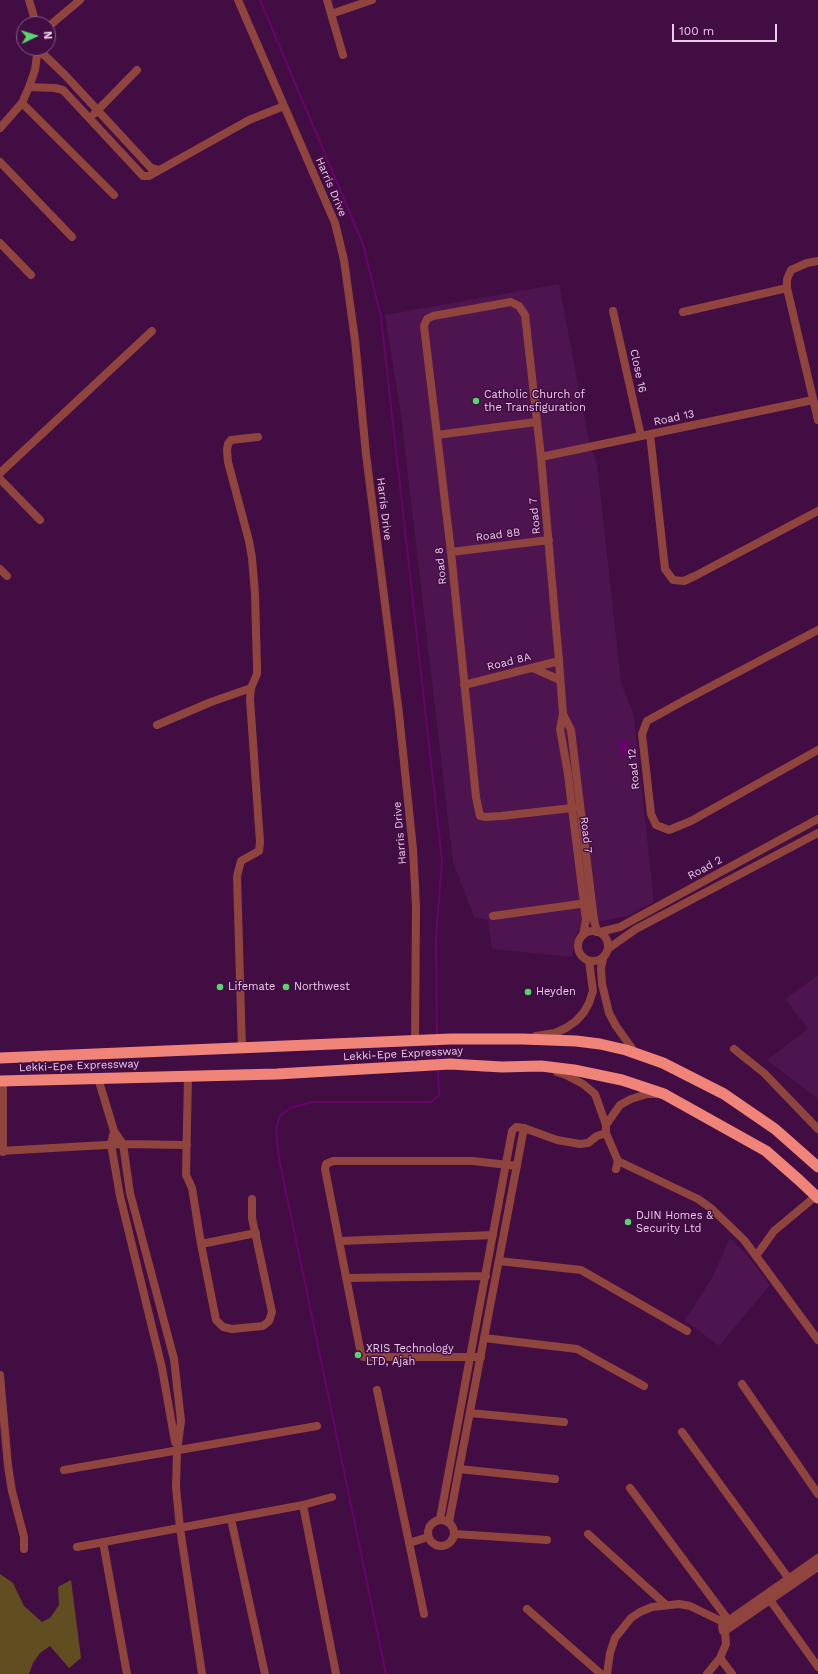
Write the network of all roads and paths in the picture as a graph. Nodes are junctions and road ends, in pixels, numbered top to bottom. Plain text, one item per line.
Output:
1 (28, 0) edge
2 (80, 0) edge
3 (238, 0) edge
4 (327, 0) edge
5 (372, 0) edge
6 (331, 14) junction
7 (33, 16) edge
8 (56, 20) edge
9 (343, 55) dead end
10 (37, 56) edge
11 (45, 56) edge
12 (137, 70) dead end
13 (29, 87) junction
14 (22, 103) junction
15 (284, 106) junction
16 (97, 110) junction
17 (90, 118) junction
18 (0, 128) edge
19 (132, 148) junction
20 (125, 156) junction
21 (0, 162) edge
22 (160, 170) junction
23 (114, 195) dead end
24 (72, 237) dead end
25 (0, 244) edge
26 (818, 260) edge
27 (32, 275) dead end
28 (787, 288) junction
29 (614, 311) dead end
30 (682, 312) dead end
31 (525, 315) joint
32 (152, 331) dead end
33 (813, 400) junction
34 (818, 420) edge
35 (536, 422) junction
36 (650, 434) junction
37 (436, 435) junction
38 (641, 436) junction
39 (258, 437) dead end
40 (541, 457) junction
41 (0, 473) edge
42 (0, 479) edge
43 (818, 510) edge
44 (40, 520) dead end
45 (549, 540) junction
46 (451, 552) junction
47 (0, 569) edge
48 (7, 576) dead end
49 (818, 630) edge
50 (559, 661) junction
51 (533, 668) junction
52 (560, 680) junction
53 (464, 684) junction
54 (251, 688) junction
55 (157, 725) dead end
56 (818, 750) edge
57 (572, 774) junction
58 (580, 806) junction
59 (572, 808) junction
60 (818, 819) edge
61 (818, 833) edge
62 (588, 902) junction
63 (493, 916) dead end
64 (599, 932) junction
65 (583, 935) junction
66 (608, 948) junction
67 (602, 958) junction
68 (589, 961) junction
69 (523, 1039) junction
70 (415, 1040) junction
71 (242, 1049) junction
72 (734, 1049) dead end
73 (637, 1055) junction
74 (0, 1058) edge
75 (541, 1066) junction
76 (188, 1076) junction
77 (98, 1078) junction
78 (1, 1081) edge
79 (664, 1094) junction
80 (524, 1128) junction
81 (606, 1129) junction
82 (818, 1129) edge
83 (114, 1131) junction
84 (111, 1144) junction
85 (123, 1144) junction
86 (187, 1145) junction
87 (2, 1152) edge
88 (507, 1164) junction
89 (517, 1166) junction
90 (818, 1167) edge
91 (817, 1197) edge
92 (252, 1199) dead end
93 (256, 1233) junction
94 (494, 1235) junction
95 (340, 1241) junction
96 (201, 1244) junction
97 (756, 1256) junction
98 (499, 1261) junction
99 (486, 1276) junction
100 (346, 1278) junction
101 (154, 1284) junction
102 (142, 1286) junction
103 (687, 1331) dead end
104 (484, 1338) junction
105 (818, 1340) edge
106 (470, 1357) junction
107 (481, 1357) junction
108 (0, 1375) edge
109 (742, 1384) dead end
110 (644, 1386) dead end
111 (377, 1390) dead end
112 (470, 1413) junction
113 (564, 1422) dead end
114 (316, 1426) dead end
115 (682, 1432) dead end
116 (176, 1451) junction
117 (459, 1469) junction
118 (64, 1470) dead end
119 (555, 1479) dead end
120 (630, 1488) dead end
121 (818, 1494) edge
122 (332, 1497) dead end
123 (303, 1505) junction
124 (232, 1519) junction
125 (440, 1519) junction
126 (449, 1522) junction
127 (180, 1528) junction
128 (455, 1534) junction
129 (588, 1534) dead end
130 (428, 1536) junction
131 (547, 1540) dead end
132 (103, 1542) junction
133 (409, 1543) junction
134 (77, 1547) dead end
135 (24, 1549) dead end
136 (818, 1558) edge
137 (818, 1567) edge
138 (789, 1580) junction
139 (770, 1600) junction
140 (666, 1604) junction
141 (527, 1610) dead end
142 (424, 1614) dead end
143 (726, 1625) junction
144 (720, 1658) junction
145 (818, 1667) edge
146 (127, 1674) edge
147 (202, 1674) edge
148 (265, 1674) edge
149 (336, 1674) edge
150 (602, 1674) edge
151 (607, 1674) edge
152 (707, 1674) edge
153 (732, 1674) edge

1 - 7 street
2 - 8 street
3 - 15 street, Harris Drive
4 - 6 street
5 - 6 street
6 - 9 street
10 - 13 street
11 - 16 street
12 - 16 street
13 - 14 street
13 - 17 street
14 - 18 street
14 - 23 street
15 - 22 street
15 - 70 street, Harris Drive
16 - 17 street
16 - 19 street
17 - 20 street
19 - 20 street
19 - 22 street
20 - 22 street
21 - 24 street
25 - 27 street
26 - 28 street
28 - 30 street
28 - 33 street
29 - 38 street, Close 16
31 - 35 street, Road 7
31 - 37 street, Road 8
32 - 41 street
33 - 34 street
33 - 36 street, Road 13
35 - 37 street
35 - 40 street, Road 7
36 - 38 street, Road 13
36 - 43 street
37 - 46 street, Road 8
38 - 40 street, Road 13
39 - 54 street
40 - 45 street, Road 7
42 - 44 street
45 - 46 street, Road 8B
45 - 50 street, Road 7
46 - 53 street, Road 8
47 - 48 street
49 - 56 street, Road 12
50 - 51 street, Road 8A
50 - 52 street, Road 7
51 - 52 street
51 - 53 street, Road 8A
52 - 57 street, Road 7
53 - 59 street, Road 8
54 - 55 street
54 - 71 street
57 - 58 street, Road 7
57 - 59 street, Road 7
58 - 59 street, Road 8
58 - 62 street, Road 7
59 - 62 street, Road 7
60 - 64 street, Road 2
61 - 66 street, Road 2
62 - 63 street
62 - 64 street, Road 7
62 - 65 street, Road 7
64 - 65 street
64 - 66 street
65 - 68 street
66 - 67 street
67 - 68 street
67 - 73 street
68 - 69 street
69 - 70 highway, Lekki-Epe Expressway
69 - 73 highway, Lekki-Epe Expressway
70 - 71 highway, Lekki-Epe Expressway
71 - 74 highway, Lekki-Epe Expressway
72 - 82 street
73 - 90 highway, Lekki-Epe Expressway
75 - 76 highway, Lekki-Epe Expressway
75 - 79 highway, Lekki-Epe Expressway
75 - 81 street
76 - 77 highway, Lekki-Epe Expressway
76 - 86 street
77 - 78 highway, Lekki-Epe Expressway
77 - 83 street
78 - 87 street
79 - 81 street
79 - 91 highway, Lekki-Epe Expressway
80 - 81 street
80 - 88 street
80 - 89 street
81 - 97 street
83 - 84 street
83 - 85 street
84 - 85 street
84 - 87 street
84 - 102 street
85 - 86 street
85 - 101 street
86 - 96 street
88 - 89 street
88 - 94 street
88 - 95 street
89 - 98 street
91 - 97 street
92 - 93 street
93 - 96 street
93 - 96 street
94 - 95 street
94 - 99 street
95 - 100 street
97 - 105 street
98 - 103 street
98 - 104 street
99 - 100 street
99 - 106 street
100 - 106 street
101 - 102 street
101 - 116 street
102 - 116 street
104 - 107 street
104 - 110 street
106 - 107 street
106 - 125 street
107 - 112 street
108 - 135 street
109 - 121 street
111 - 133 street
112 - 113 street
112 - 117 street
114 - 116 street
115 - 138 street
116 - 118 street
116 - 127 street
117 - 119 street
117 - 126 street
120 - 143 street
122 - 123 street
123 - 124 street
123 - 149 street
124 - 127 street
124 - 148 street
125 - 126 street
125 - 130 street
126 - 128 street
127 - 132 street
127 - 147 street
128 - 130 street
128 - 131 street
129 - 140 street
130 - 133 street
132 - 134 street
132 - 146 street
133 - 142 street
136 - 138 street
137 - 139 street
138 - 143 street
139 - 143 street
139 - 145 street
140 - 143 street
140 - 151 street
141 - 150 street
143 - 144 street
144 - 152 street
144 - 153 street

